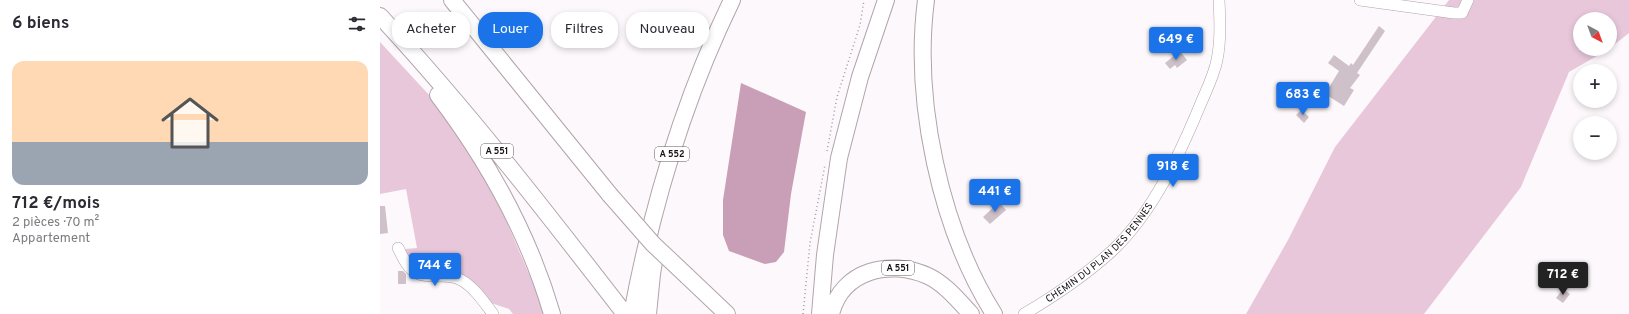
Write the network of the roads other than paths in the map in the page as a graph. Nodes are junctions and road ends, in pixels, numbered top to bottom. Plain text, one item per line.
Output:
1 (452, 0) edge
2 (732, 0) edge
3 (740, 0) edge
4 (886, 0) edge
5 (926, 0) edge
6 (1219, 0) edge
7 (1360, 0) edge
8 (1468, 0) edge
9 (380, 16) edge
10 (380, 20) edge
11 (398, 248) dead end
12 (493, 314) edge
13 (552, 314) edge
14 (625, 314) edge
15 (632, 314) edge
16 (648, 314) edge
17 (727, 314) edge
18 (820, 314) edge
19 (831, 314) edge
20 (971, 314) edge
21 (994, 314) edge
22 (1024, 314) edge

1 - 17 highway, bridge
2 - 15 highway, A 552
3 - 16 highway
4 - 18 highway
5 - 21 highway
6 - 22 street, CHEMIN DU PLAN DES PENNES
7 - 8 street
9 - 14 highway, A 551
10 - 13 highway
11 - 12 street
19 - 20 highway, A 551

